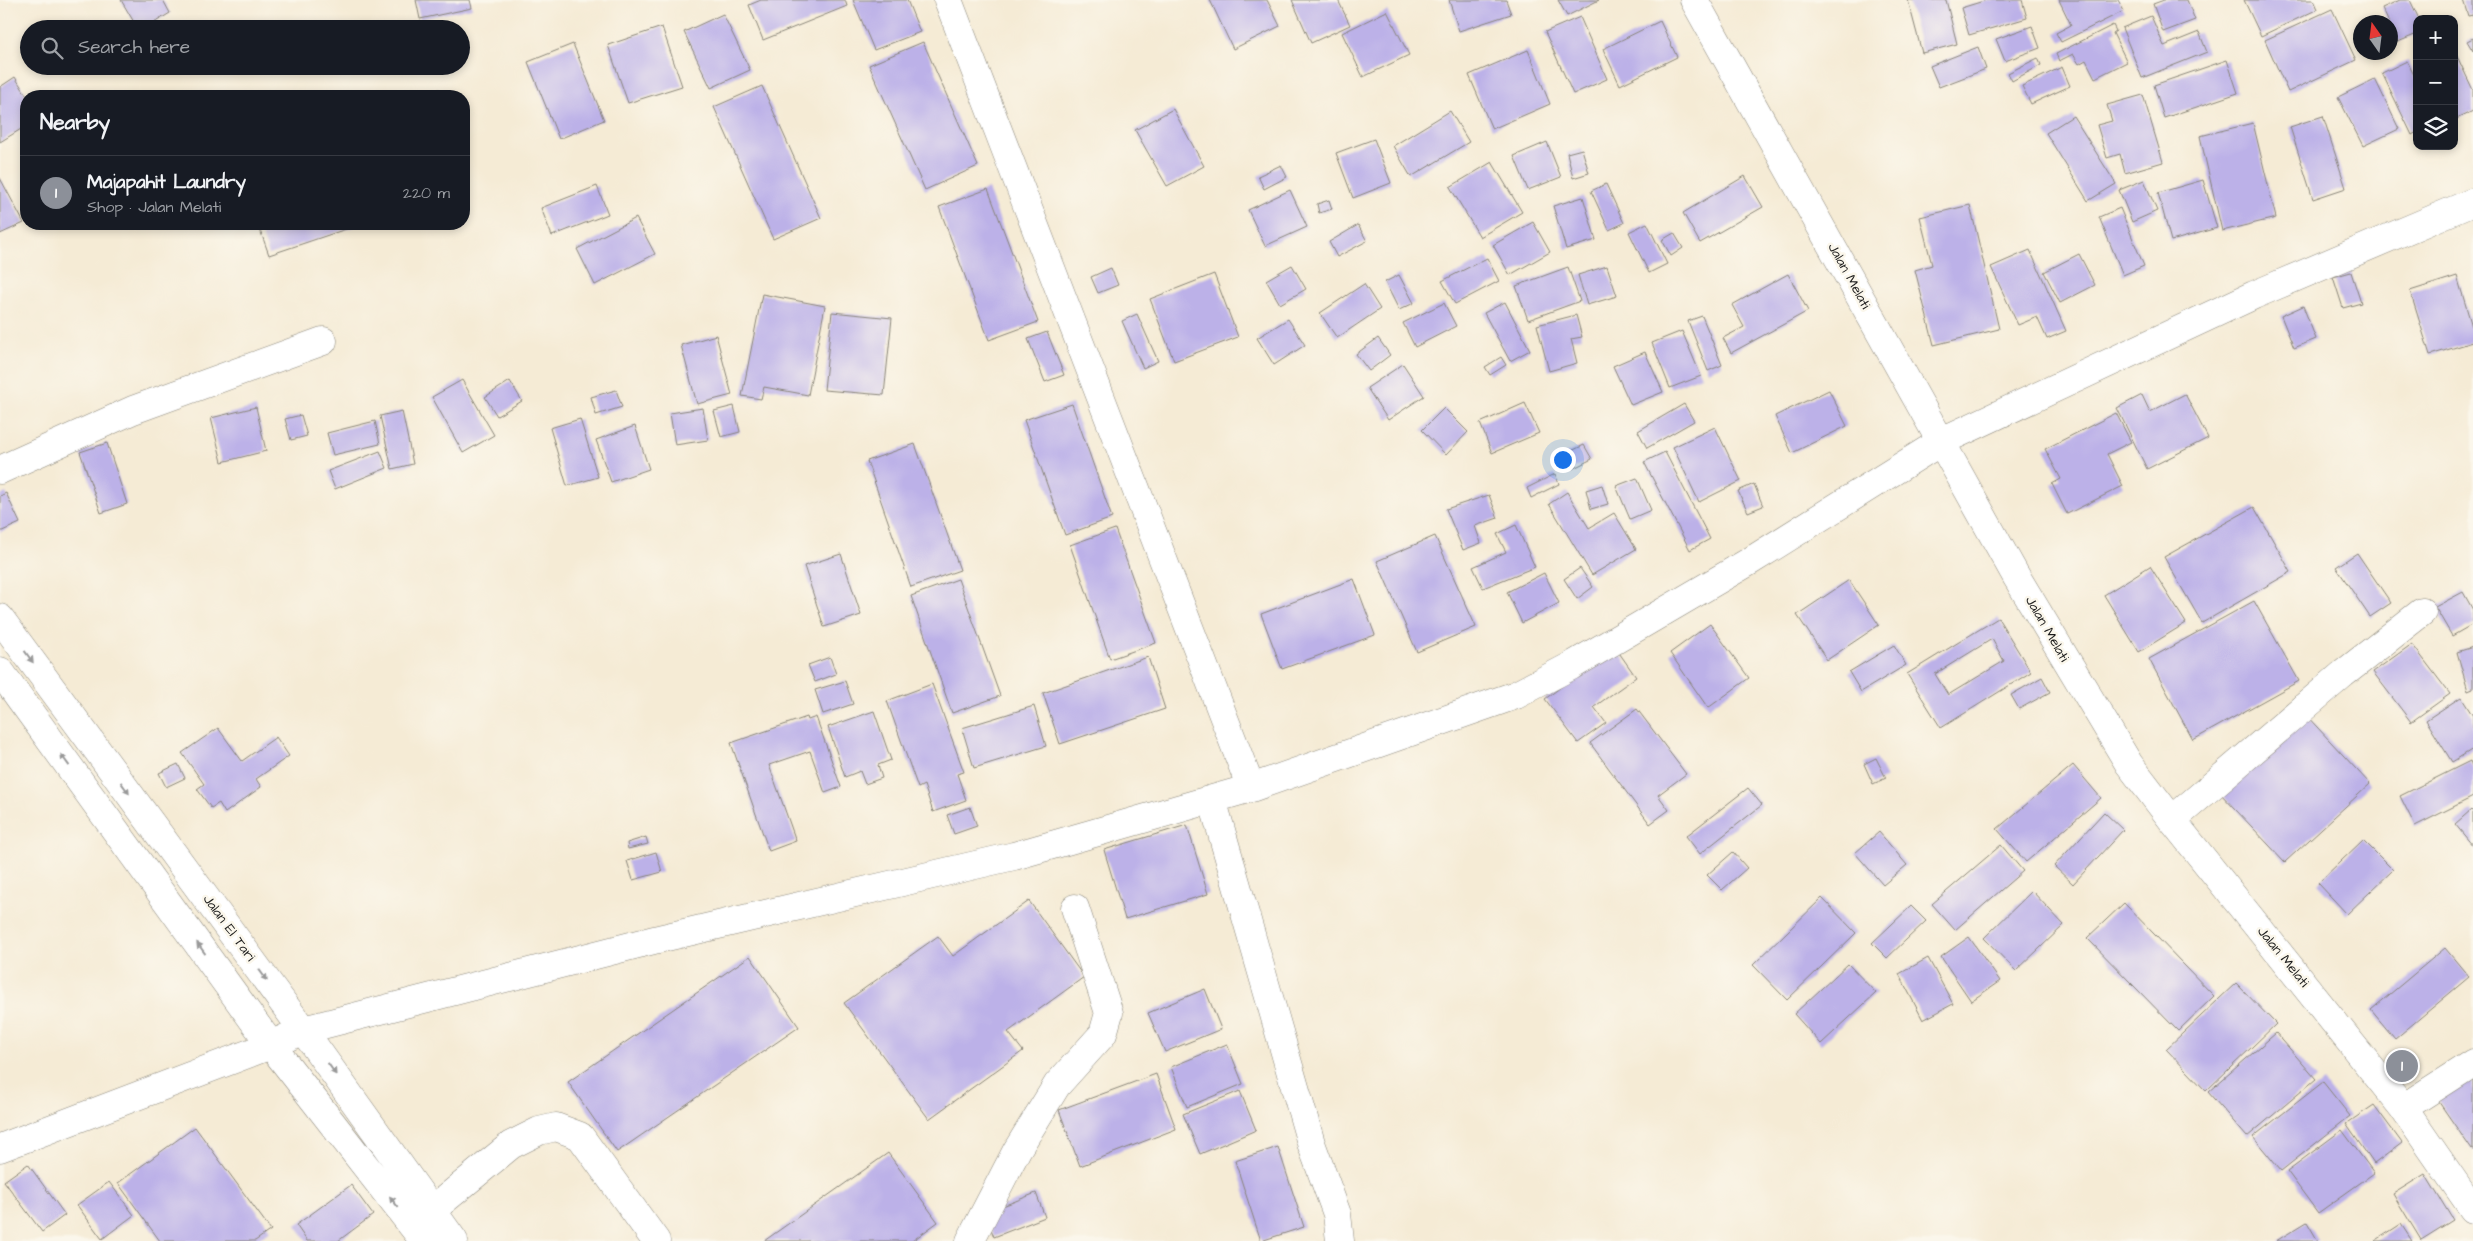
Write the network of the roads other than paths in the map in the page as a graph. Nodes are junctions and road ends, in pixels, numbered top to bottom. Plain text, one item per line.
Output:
1 (948, 0) edge
2 (1694, 0) edge
3 (2473, 202) edge
4 (323, 341) dead end
5 (1942, 441) junction
6 (0, 470) edge
7 (2422, 612) dead end
8 (0, 618) edge
9 (0, 671) edge
10 (1252, 788) junction
11 (1212, 799) junction
12 (2172, 820) junction
13 (1075, 908) dead end
14 (303, 1030) junction
15 (271, 1045) junction
16 (2473, 1063) edge
17 (2403, 1108) junction
18 (0, 1148) edge
19 (432, 1210) junction
20 (2473, 1210) edge
21 (424, 1241) edge
22 (454, 1241) edge
23 (656, 1241) edge
24 (970, 1241) edge
25 (1340, 1241) edge

1 - 10 street
2 - 5 street, Jalan Melati
3 - 5 street
4 - 6 street
5 - 10 street
5 - 12 street, Jalan Melati
7 - 12 street
8 -> 14 street, Jalan El Tari
15 -> 9 street
10 - 11 street
11 - 14 street
11 - 25 street
12 - 17 street, Jalan Melati
13 - 24 street
14 - 15 street
14 -> 19 street, Jalan El Tari
15 - 18 street
21 -> 15 street
16 - 17 street
17 - 20 street, Jalan Melati
19 - 22 street, Jalan El Tari
19 - 23 street

